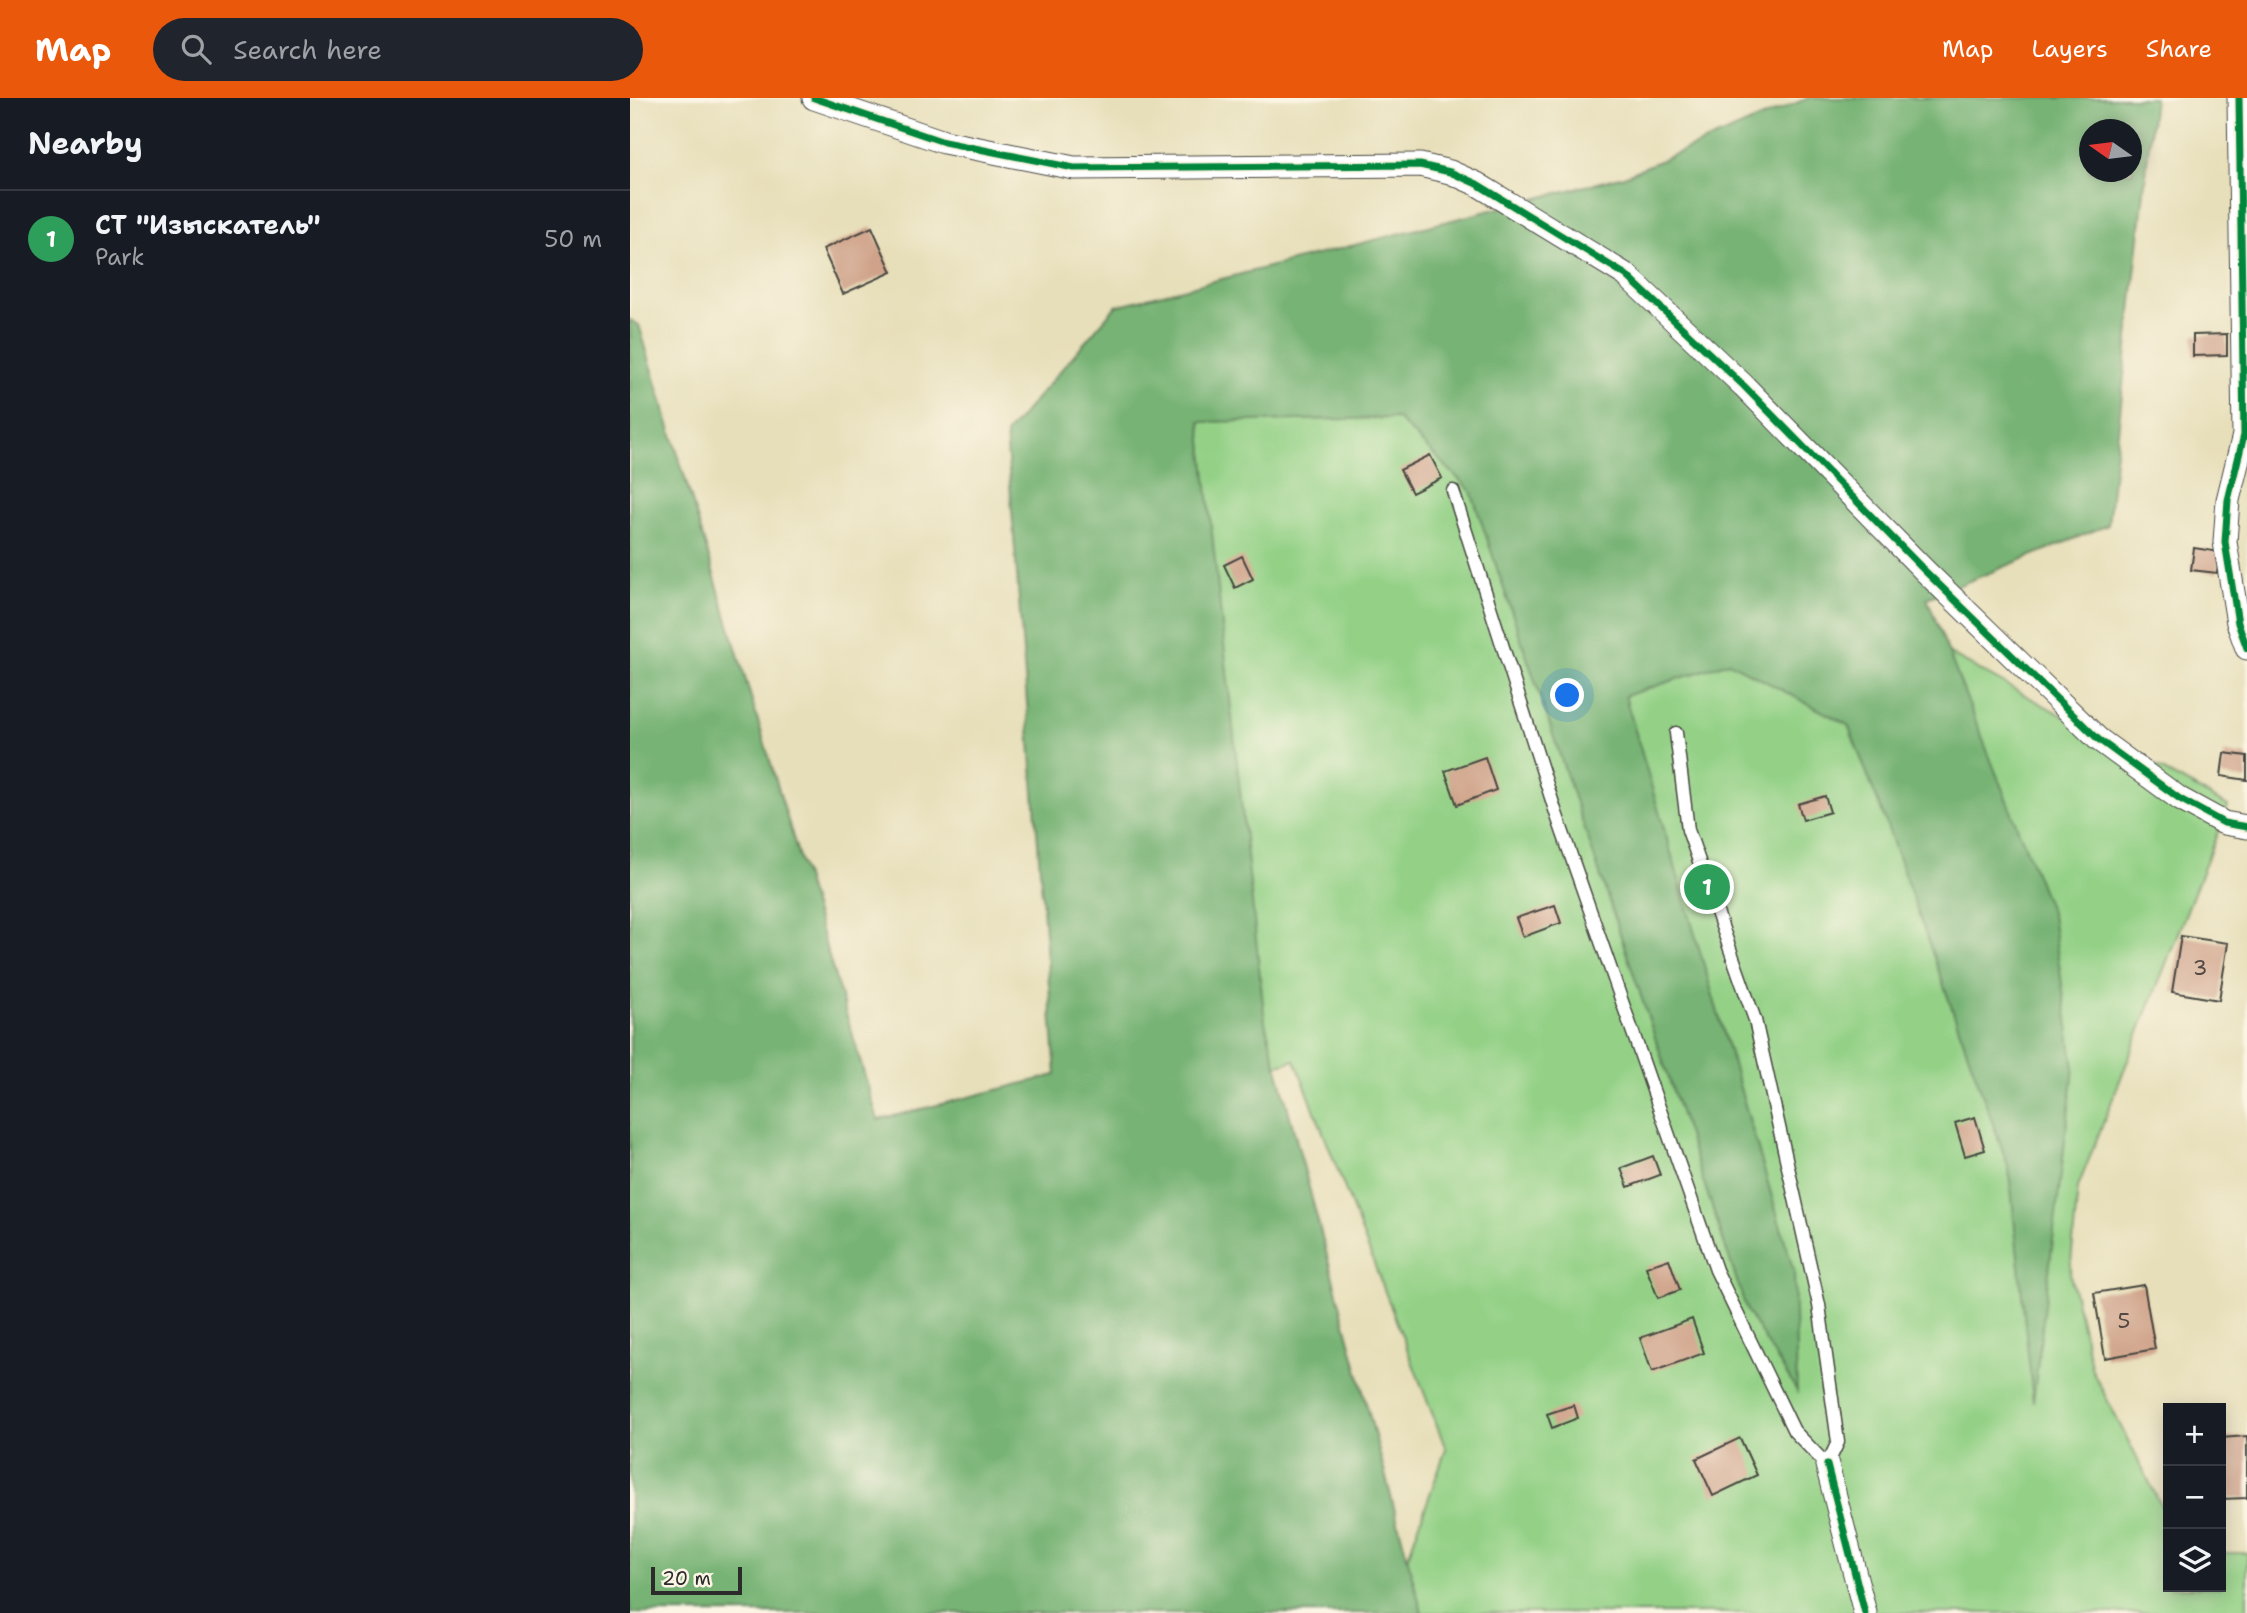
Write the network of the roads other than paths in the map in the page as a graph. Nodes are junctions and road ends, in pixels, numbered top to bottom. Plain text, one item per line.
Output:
1 (814, 98) edge
2 (2239, 98) edge
3 (1454, 491) dead end
4 (2247, 648) edge
5 (1676, 733) dead end
6 (2247, 827) edge
7 (1827, 1465) junction
8 (1865, 1613) edge

1 - 6 street
2 - 4 street
3 - 7 lane
5 - 7 lane
7 - 8 street

